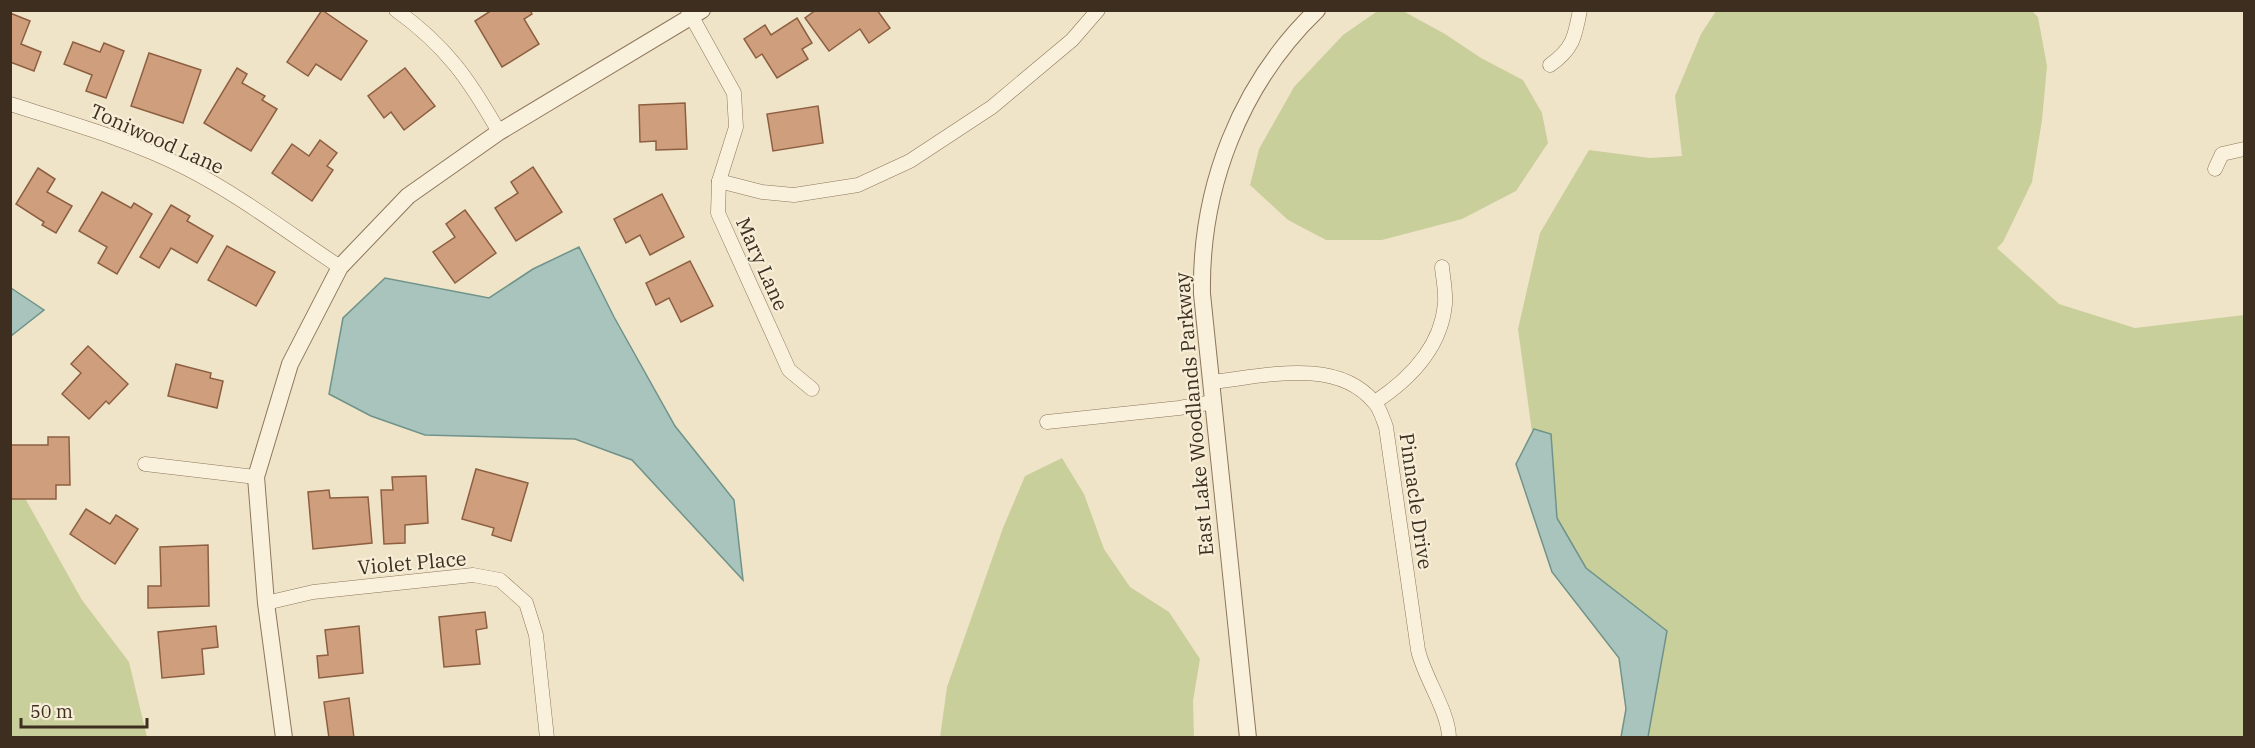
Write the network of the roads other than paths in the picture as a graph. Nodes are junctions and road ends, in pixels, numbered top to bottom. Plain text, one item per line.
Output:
1 (396, 10) edge
2 (1098, 10) edge
3 (1317, 10) edge
4 (1580, 10) edge
5 (694, 13) edge
6 (1550, 65) dead end
7 (10, 104) edge
8 (499, 132) junction
9 (2244, 149) edge
10 (2215, 170) dead end
11 (719, 182) junction
12 (340, 267) junction
13 (1442, 267) dead end
14 (1211, 382) junction
15 (812, 389) dead end
16 (1213, 402) junction
17 (1375, 402) junction
18 (1047, 422) dead end
19 (145, 464) dead end
20 (256, 477) junction
21 (266, 603) junction
22 (284, 738) edge
23 (547, 738) edge
24 (1248, 738) edge
25 (1449, 738) edge

1 - 8 street
2 - 11 street
3 - 14 street, East Lake Woodlands Parkway
4 - 6 street
5 - 8 street
5 - 11 street, Mary Lane
7 - 12 street, Toniwood Lane
8 - 12 street
9 - 10 street
11 - 15 street, Mary Lane
12 - 20 street
13 - 17 street
14 - 16 street, East Lake Woodlands Parkway
14 - 17 street, Pinnacle Drive
16 - 18 street
16 - 24 street, East Lake Woodlands Parkway
17 - 25 street, Pinnacle Drive
19 - 20 street
20 - 21 street
21 - 22 street
21 - 23 street, Violet Place

